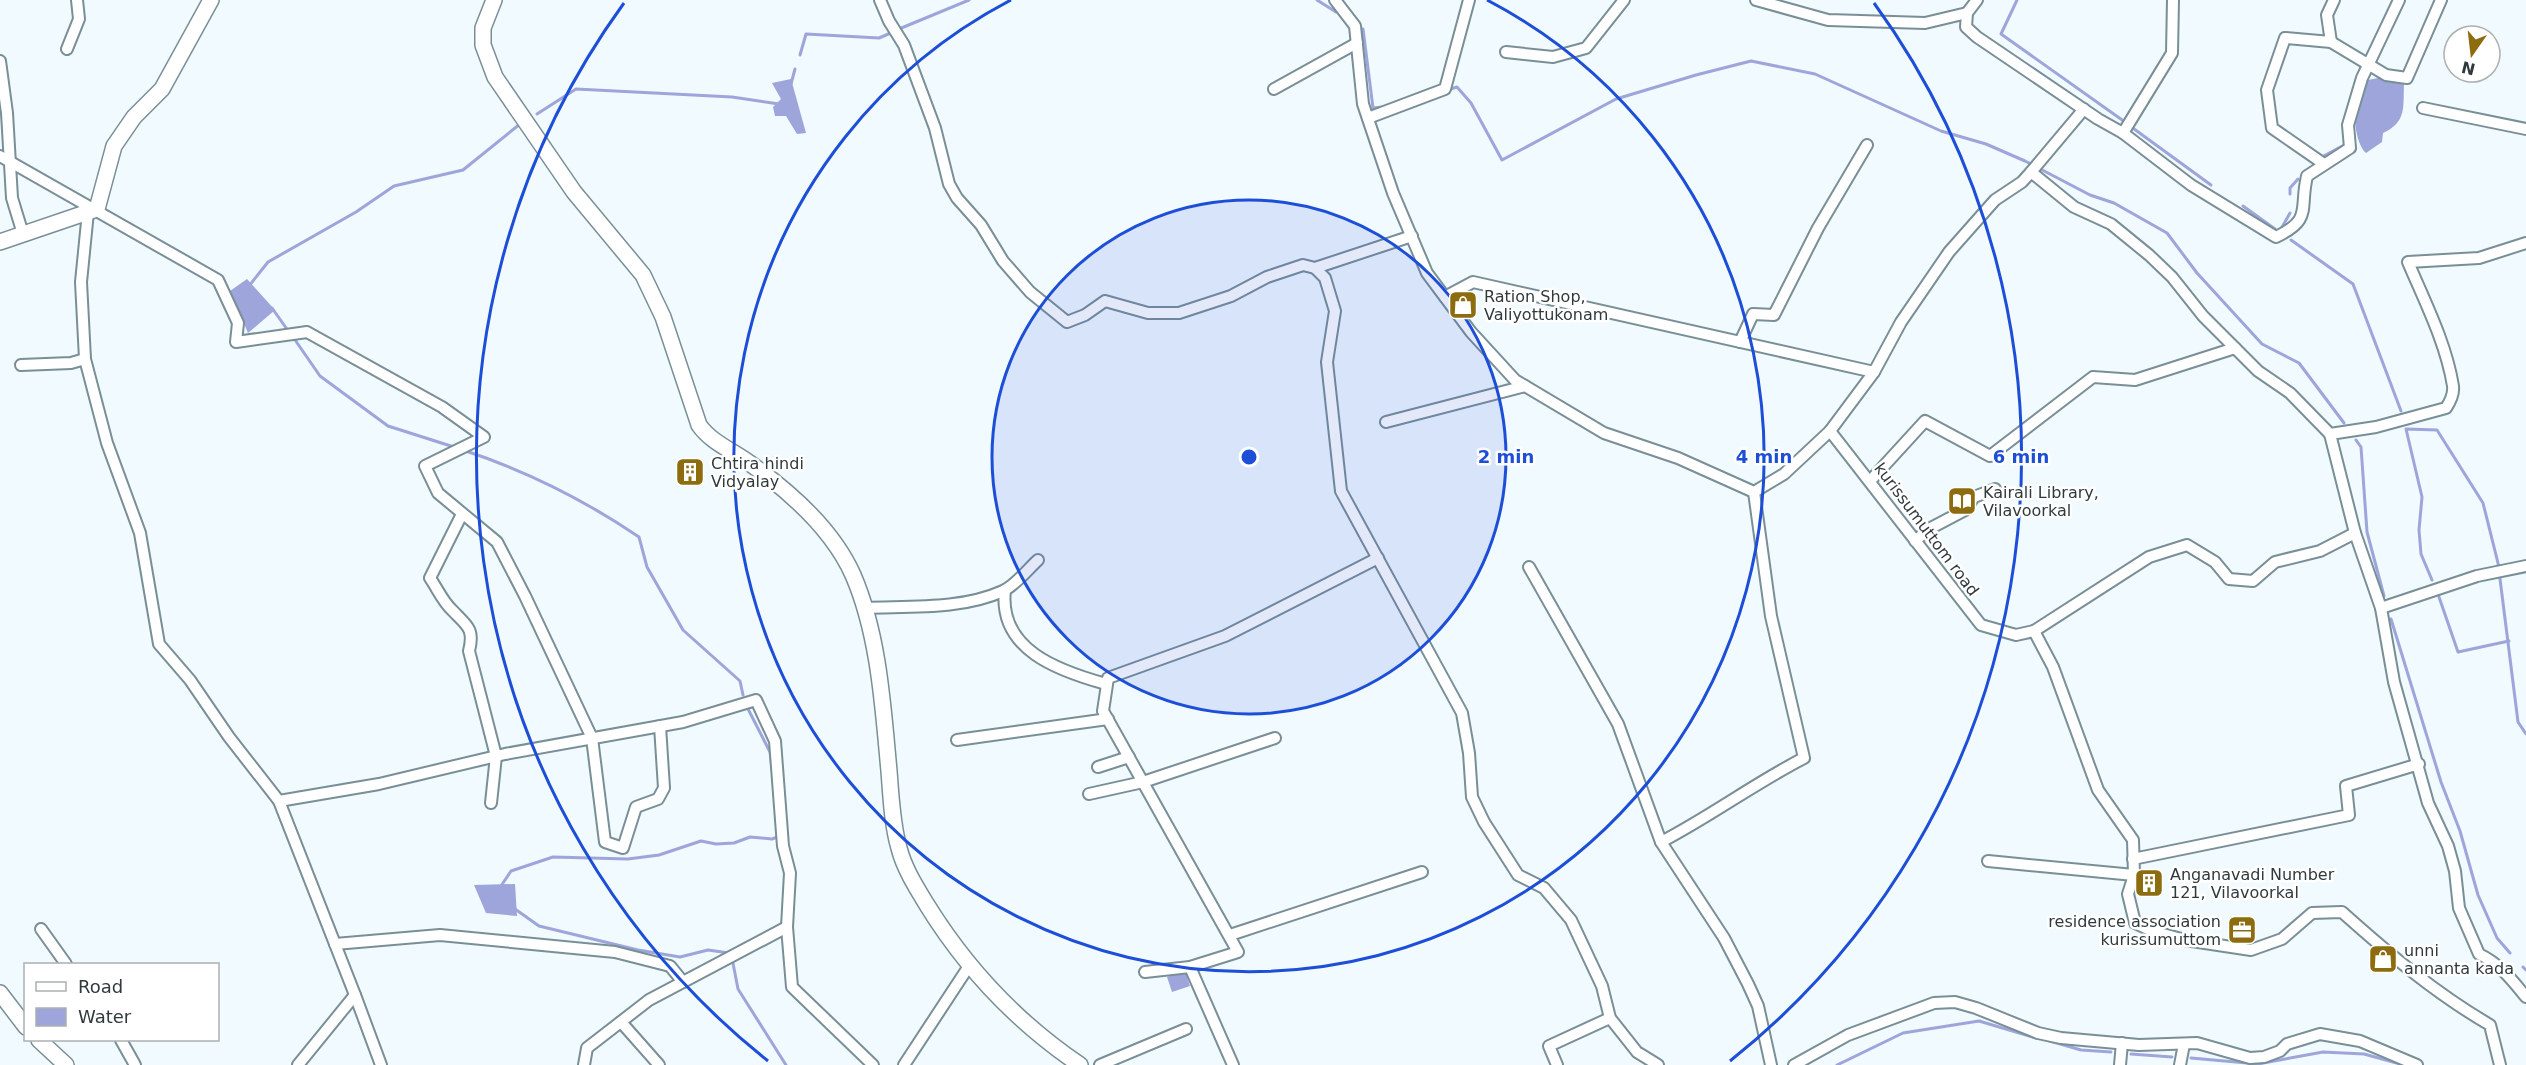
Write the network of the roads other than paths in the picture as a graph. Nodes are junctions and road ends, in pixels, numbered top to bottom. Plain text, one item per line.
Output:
1 (77, 0) edge
2 (211, 0) edge
3 (494, 0) edge
4 (880, 0) edge
5 (1335, 0) edge
6 (1469, 0) edge
7 (1624, 0) edge
8 (1756, 0) edge
9 (1805, 0) edge
10 (1977, 0) edge
11 (2173, 0) edge
12 (2334, 0) edge
13 (2399, 0) edge
14 (2441, 0) edge
15 (1800, 12) junction
16 (1966, 13) junction
17 (2331, 42) junction
18 (1357, 43) junction
19 (67, 49) dead end
20 (1506, 52) dead end
21 (0, 61) edge
22 (2367, 66) junction
23 (1274, 89) dead end
24 (2423, 108) dead end
25 (2084, 109) junction
26 (1368, 118) junction
27 (2127, 127) junction
28 (2526, 129) edge
29 (1867, 145) dead end
30 (5, 158) edge
31 (2324, 164) junction
32 (2031, 172) junction
33 (92, 210) junction
34 (22, 234) junction
35 (1412, 236) junction
36 (0, 242) edge
37 (2526, 243) edge
38 (1315, 268) junction
39 (1445, 297) junction
40 (1740, 342) junction
41 (2235, 348) junction
42 (85, 359) junction
43 (21, 365) dead end
44 (1874, 372) junction
45 (1525, 386) junction
46 (1386, 422) dead end
47 (1830, 430) junction
48 (2331, 434) junction
49 (1871, 480) junction
50 (1995, 489) dead end
51 (1754, 492) junction
52 (462, 514) junction
53 (2355, 533) junction
54 (1915, 541) junction
55 (1378, 558) junction
56 (1038, 560) dead end
57 (2526, 566) edge
58 (1529, 567) dead end
59 (1005, 590) junction
60 (864, 608) junction
61 (2381, 608) junction
62 (2034, 631) junction
63 (1106, 684) junction
64 (1108, 719) junction
65 (660, 726) junction
66 (592, 738) junction
67 (1275, 738) dead end
68 (957, 740) dead end
69 (496, 756) junction
70 (1129, 757) junction
71 (2419, 764) junction
72 (1098, 767) dead end
73 (1143, 782) junction
74 (1089, 794) dead end
75 (279, 801) junction
76 (491, 803) dead end
77 (1661, 842) junction
78 (2133, 859) junction
79 (1988, 861) dead end
80 (1422, 872) dead end
81 (2134, 875) junction
82 (787, 927) junction
83 (41, 928) dead end
84 (1230, 935) junction
85 (335, 944) junction
86 (65, 963) edge
87 (969, 966) junction
88 (1190, 967) junction
89 (1145, 972) dead end
90 (683, 982) junction
91 (355, 995) junction
92 (2526, 997) edge
93 (2, 1000) edge
94 (1610, 1018) junction
95 (621, 1022) junction
96 (24, 1025) edge
97 (1186, 1029) dead end
98 (40, 1041) edge
99 (123, 1041) edge
100 (2122, 1043) junction
101 (2184, 1044) junction
102 (66, 1065) edge
103 (135, 1065) edge
104 (298, 1065) edge
105 (381, 1065) edge
106 (584, 1065) edge
107 (658, 1065) edge
108 (873, 1065) edge
109 (904, 1065) edge
110 (1080, 1065) edge
111 (1100, 1065) edge
112 (1233, 1065) edge
113 (1557, 1065) edge
114 (1659, 1065) edge
115 (1771, 1065) edge
116 (1794, 1065) edge
117 (2120, 1065) edge
118 (2180, 1065) edge
119 (2417, 1065) edge
120 (2500, 1065) edge

1 - 19 street
2 - 33 street
3 - 60 street
4 - 38 street
5 - 18 street
6 - 26 street
7 - 20 street
8 - 15 street
9 - 15 street
10 - 16 street
11 - 27 street
12 - 17 street
13 - 22 street
14 - 22 street
15 - 16 street
16 - 25 street
17 - 22 street
17 - 31 street
18 - 23 street
18 - 26 street
21 - 30 street
22 - 31 street
24 - 28 street
25 - 27 street
25 - 32 street
26 - 35 street
27 - 31 street
29 - 40 street
30 - 33 street
30 - 34 street
32 - 41 street
32 - 44 street
33 - 34 street
33 - 42 street
33 - 52 street
34 - 36 street
35 - 38 street
35 - 39 street
37 - 48 street
38 - 55 street
39 - 40 street
39 - 45 street
40 - 44 street
41 - 48 street
41 - 49 street
42 - 43 street
42 - 75 street
44 - 47 street
45 - 46 street
45 - 51 street
47 - 49 street, kurissumuttom road
47 - 51 street
48 - 53 street
49 - 54 street, kurissumuttom road
50 - 54 street
51 - 77 street
52 - 66 street
52 - 69 street
53 - 61 street
53 - 62 street
54 - 62 street, kurissumuttom road
55 - 63 street
55 - 94 street
56 - 59 street
57 - 61 street
58 - 77 street
59 - 60 street
59 - 63 street
60 - 87 street
61 - 71 street
62 - 78 street
63 - 64 street
64 - 68 street
64 - 70 street
65 - 66 street
65 - 66 street
65 - 82 street
66 - 69 street
67 - 73 street
69 - 75 street
69 - 76 street
70 - 72 street
70 - 73 street
71 - 78 street
71 - 92 street
73 - 74 street
73 - 84 street
75 - 85 street
77 - 115 street
78 - 81 street
79 - 81 street
80 - 84 street
81 - 120 street
82 - 90 street
82 - 108 street
83 - 86 street
84 - 88 street
85 - 90 street
85 - 91 street
87 - 109 street
87 - 110 street
88 - 89 street
88 - 112 street
90 - 95 street
91 - 104 street
91 - 105 street
93 - 96 street
94 - 113 street
94 - 114 street
95 - 106 street
95 - 107 street
97 - 111 street
98 - 102 street
99 - 103 street
100 - 101 street
100 - 116 street
100 - 117 street
101 - 118 street
101 - 119 street

